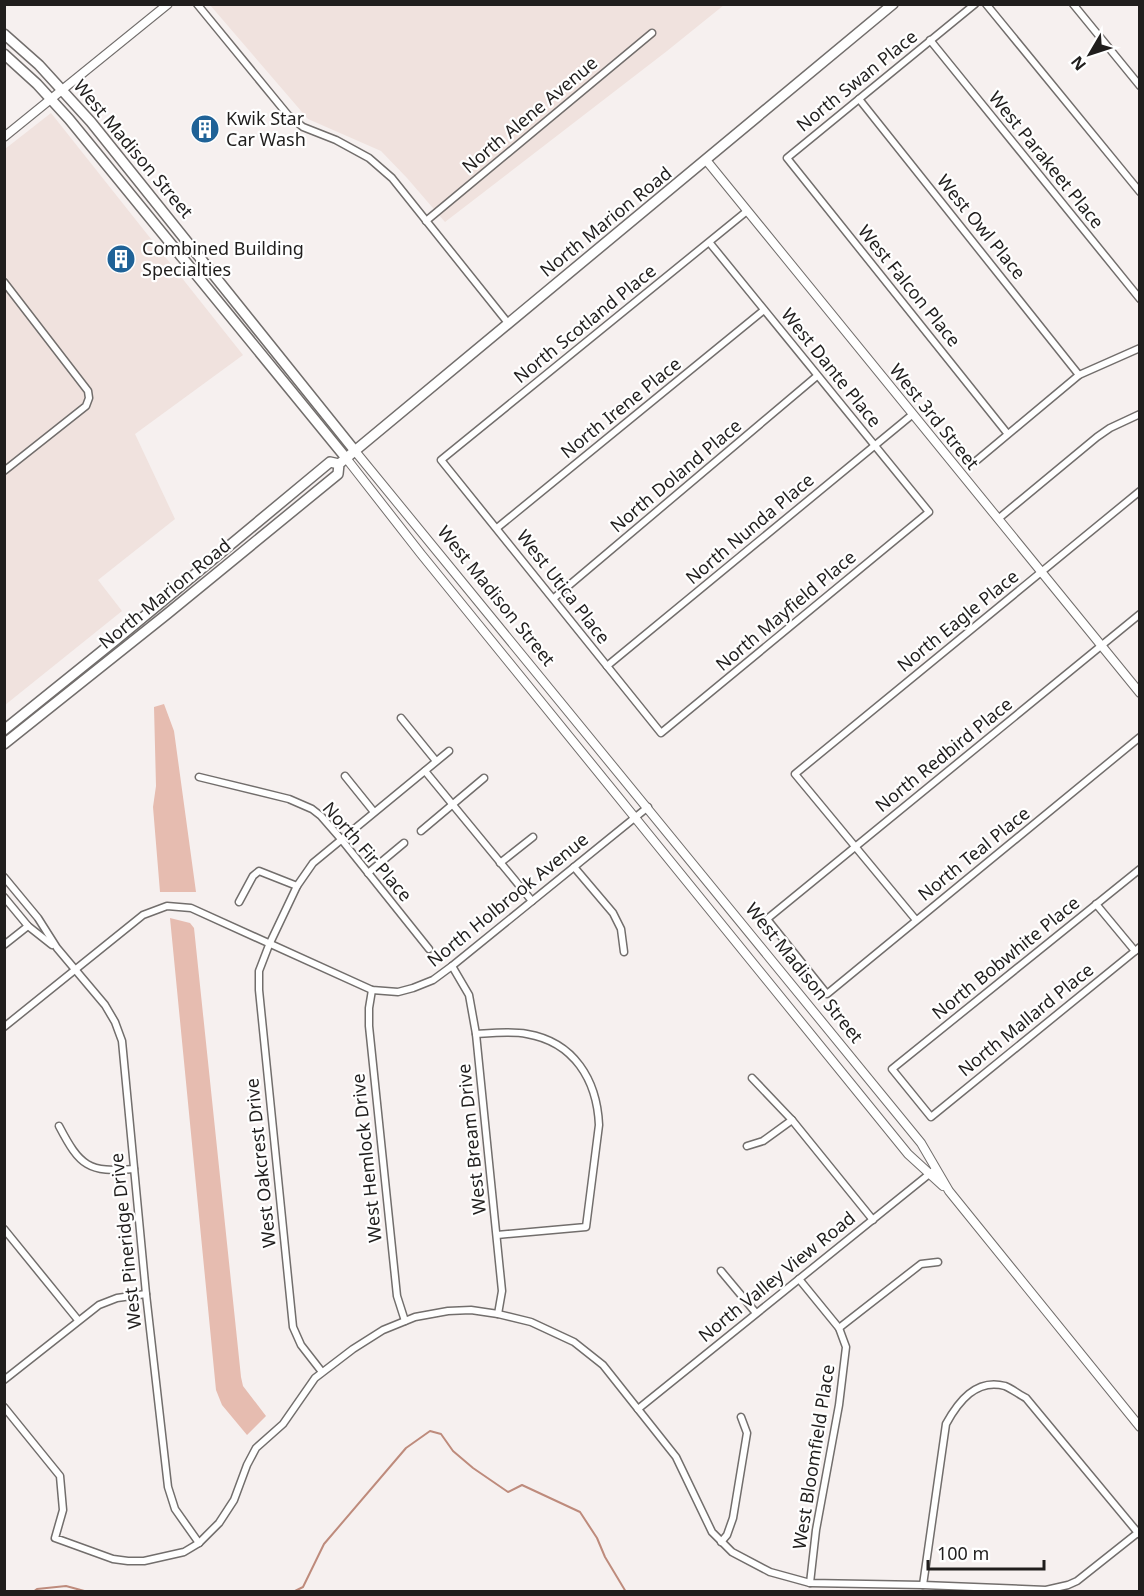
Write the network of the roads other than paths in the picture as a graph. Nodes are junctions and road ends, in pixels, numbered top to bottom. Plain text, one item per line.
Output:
1 (168, 4) edge
2 (197, 4) edge
3 (893, 4) edge
4 (975, 4) edge
5 (986, 4) edge
6 (1073, 4) edge
7 (4, 33) edge
8 (652, 33) dead end
9 (930, 40) junction
10 (4, 54) edge
11 (1140, 86) edge
12 (64, 90) junction
13 (51, 99) junction
14 (859, 99) junction
15 (4, 136) edge
16 (787, 158) joint
17 (706, 160) junction
18 (1140, 192) edge
19 (747, 211) junction
20 (426, 221) junction
21 (709, 242) junction
22 (4, 282) edge
23 (1140, 299) edge
24 (764, 310) junction
25 (508, 323) junction
26 (1140, 348) edge
27 (1080, 375) junction
28 (817, 376) junction
29 (913, 414) junction
30 (1140, 414) edge
31 (1008, 433) junction
32 (875, 445) junction
33 (355, 451) junction
34 (441, 460) joint
35 (342, 461) junction
36 (976, 461) dead end
37 (4, 471) edge
38 (1140, 491) edge
39 (929, 512) joint
40 (998, 519) junction
41 (497, 528) junction
42 (1041, 572) junction
43 (554, 598) junction
44 (1140, 614) edge
45 (1102, 646) junction
46 (607, 666) junction
47 (1140, 693) edge
48 (401, 718) dead end
49 (4, 730) edge
50 (661, 733) joint
51 (1140, 737) edge
52 (4, 744) edge
53 (449, 751) dead end
54 (436, 761) junction
55 (424, 771) junction
56 (345, 776) dead end
57 (199, 777) dead end
58 (484, 778) dead end
59 (452, 804) junction
60 (648, 807) junction
61 (374, 812) junction
62 (635, 818) junction
63 (421, 831) dead end
64 (532, 837) dead end
65 (341, 839) junction
66 (404, 843) dead end
67 (855, 847) junction
68 (500, 863) junction
69 (574, 867) junction
70 (1140, 869) edge
71 (368, 873) junction
72 (4, 877) edge
73 (297, 886) junction
74 (4, 897) edge
75 (532, 901) junction
76 (239, 902) dead end
77 (1096, 904) junction
78 (916, 920) junction
79 (28, 926) junction
80 (4, 945) edge
81 (269, 945) junction
82 (57, 948) junction
83 (429, 949) dead end
84 (1137, 949) edge
85 (624, 952) dead end
86 (452, 966) junction
87 (75, 970) junction
88 (372, 990) junction
89 (827, 993) joint
90 (4, 1027) edge
91 (476, 1034) junction
92 (752, 1078) dead end
93 (932, 1117) joint
94 (792, 1120) junction
95 (59, 1126) dead end
96 (747, 1146) dead end
97 (134, 1169) junction
98 (933, 1172) junction
99 (873, 1220) junction
100 (4, 1229) edge
101 (497, 1235) junction
102 (938, 1262) dead end
103 (721, 1271) dead end
104 (799, 1279) junction
105 (146, 1294) junction
106 (756, 1313) junction
107 (498, 1314) junction
108 (78, 1320) junction
109 (405, 1321) junction
110 (838, 1328) junction
111 (322, 1372) junction
112 (4, 1380) edge
113 (4, 1407) edge
114 (638, 1409) junction
115 (741, 1417) dead end
116 (1140, 1427) edge
117 (1139, 1533) edge
118 (721, 1542) junction
119 (199, 1543) junction
120 (810, 1583) junction
121 (924, 1585) junction

1 - 12 street
2 - 20 street
3 - 17 main road, North Marion Road
4 - 9 street, North Swan Place
5 - 18 street
6 - 11 street
7 - 12 main road, West Madison Street
8 - 20 street, North Alene Avenue
9 - 14 street, North Swan Place
9 - 23 street, West Parakeet Place
10 - 13 main road, West Madison Street
12 - 13 street
12 - 33 main road, West Madison Street
13 - 15 street
13 - 35 main road, West Madison Street
14 - 16 street, North Swan Place
14 - 27 street, West Owl Place
16 - 31 street, West Falcon Place
17 - 19 street, West 3rd Street
17 - 25 main road, North Marion Road
19 - 21 street, North Scotland Place
19 - 29 street, West 3rd Street
20 - 25 street
21 - 24 street, West Dante Place
21 - 34 street, North Scotland Place
22 - 37 street
24 - 28 street, West Dante Place
24 - 41 street, North Irene Place
25 - 33 main road, North Marion Road
26 - 27 street
27 - 31 street
28 - 32 street, West Dante Place
28 - 43 street, North Doland Place
29 - 32 street, North Nunda Place
29 - 40 street, West 3rd Street
30 - 40 street
31 - 36 street
32 - 39 street, West Dante Place
32 - 46 street, North Nunda Place
33 - 35 main road, North Marion Road
33 - 60 street, West Madison Street
34 - 41 street, West Utica Place
35 - 49 main road, North Marion Road
35 - 52 main road, North Marion Road
35 - 62 street, West Madison Street
38 - 42 street, North Eagle Place
39 - 50 street, North Mayfield Place
40 - 42 street, West 3rd Street
41 - 43 street, West Utica Place
42 - 45 street, West 3rd Street
42 - 67 street, North Eagle Place
43 - 46 street, West Utica Place
44 - 45 street, North Redbird Place
45 - 47 street, West 3rd Street
45 - 67 street, North Redbird Place
46 - 50 street, West Utica Place
48 - 54 street
51 - 78 street, North Teal Place
53 - 54 street, West Oakcrest Drive
54 - 55 street, West Oakcrest Drive
55 - 59 street
55 - 61 street, West Oakcrest Drive
56 - 61 street
57 - 65 street, North Fir Place
58 - 59 street
59 - 63 street
59 - 68 street
60 - 62 street, North Holbrook Avenue
60 - 98 street, West Madison Street
61 - 65 street, West Oakcrest Drive
62 - 69 street, North Holbrook Avenue
62 - 98 street, West Madison Street
64 - 68 street
65 - 71 street, North Fir Place
65 - 73 street, West Oakcrest Drive
66 - 71 street
67 - 78 street
67 - 89 street, North Redbird Place
68 - 75 street
69 - 75 street, North Holbrook Avenue
69 - 85 street
70 - 77 street, North Bobwhite Place
71 - 83 street, North Fir Place
72 - 82 street, West Pineridge Drive
73 - 76 street
73 - 81 street, West Oakcrest Drive
74 - 79 street, West Pineridge Drive
75 - 86 street, North Holbrook Avenue
77 - 84 street
77 - 93 street, North Bobwhite Place
78 - 89 street, North Teal Place
79 - 80 street
79 - 82 street, West Pineridge Drive
81 - 87 street, North Holbrook Avenue
81 - 88 street, North Holbrook Avenue
81 - 111 street, West Oakcrest Drive
82 - 87 street, West Pineridge Drive
84 - 93 street, North Mallard Place
86 - 88 street, North Holbrook Avenue
86 - 91 street, West Bream Drive
87 - 90 street, North Holbrook Avenue
87 - 97 street, West Pineridge Drive
88 - 109 street, West Hemlock Drive
91 - 101 street, West Bream Drive
91 - 101 street
92 - 94 street
94 - 96 street
94 - 99 street
95 - 97 street
97 - 105 street, West Pineridge Drive
98 - 99 street, North Valley View Road
98 - 116 street, West Madison Street
99 - 104 street, North Valley View Road
100 - 108 street
101 - 107 street, West Bream Drive
102 - 110 street
103 - 106 street
104 - 106 street, North Valley View Road
104 - 110 street, West Bloomfield Place
105 - 108 street
105 - 119 street, West Pineridge Drive
106 - 114 street, North Valley View Road
107 - 109 street
107 - 114 street
108 - 112 street
109 - 111 street
110 - 120 street, West Bloomfield Place
111 - 119 street
113 - 119 street
114 - 118 street
115 - 118 street
117 - 121 street
117 - 121 street
118 - 120 street
120 - 121 street

